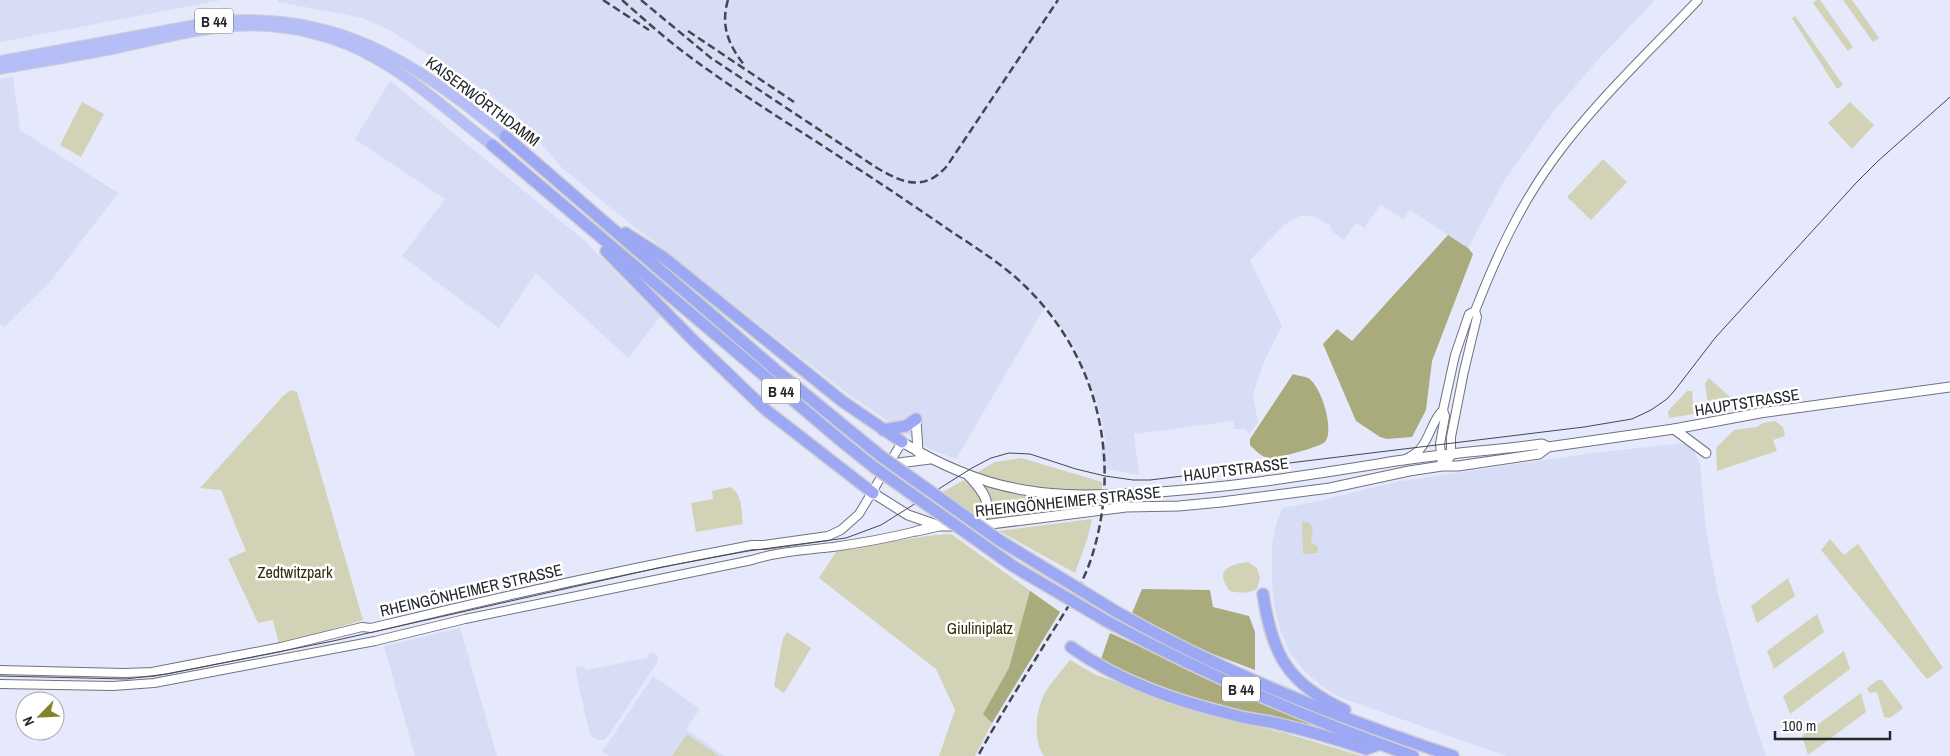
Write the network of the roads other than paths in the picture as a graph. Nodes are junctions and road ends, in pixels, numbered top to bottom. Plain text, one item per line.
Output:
1 (1698, 0) edge
2 (0, 61) edge
3 (0, 69) edge
4 (505, 136) joint
5 (492, 145) joint
6 (570, 211) junction
7 (606, 223) junction
8 (1475, 311) junction
9 (1950, 387) edge
10 (1443, 410) junction
11 (916, 420) joint
12 (1674, 429) junction
13 (883, 430) junction
14 (902, 442) junction
15 (1548, 447) junction
16 (918, 452) junction
17 (1706, 452) dead end
18 (1451, 456) junction
19 (931, 459) junction
20 (886, 460) junction
21 (1405, 460) junction
22 (1441, 461) junction
23 (968, 475) junction
24 (872, 493) junction
25 (1258, 497) joint
26 (939, 526) junction
27 (975, 526) junction
28 (917, 531) joint
29 (1263, 594) dead end
30 (1071, 647) dead end
31 (0, 670) edge
32 (0, 685) edge
33 (1376, 729) junction
34 (1380, 744) junction
35 (1413, 756) edge
36 (1453, 756) edge

1 - 8 street
2 - 4 main road, KAISERWÖRTHDAMM / B 44
3 - 5 main road, KAISERWÖRTHDAMM / B 44
4 - 7 highway, KAISERWÖRTHDAMM / B 44
5 - 6 highway, KAISERWÖRTHDAMM / B 44
6 - 24 highway
6 - 34 highway, B 44, bridge
7 - 13 highway
7 - 20 highway, B 44
8 - 10 street
8 - 18 street
9 - 12 main road, HAUPTSTRASSE
10 - 21 street
10 - 22 street
11 - 13 highway
11 - 16 main road
12 - 15 main road, HAUPTSTRASSE
12 - 17 main road
13 - 14 highway
14 - 16 main road
14 - 20 street, RHEINGÖNHEIMER STRASSE
15 - 18 main road, HAUPTSTRASSE
15 - 22 main road, HAUPTSTRASSE
16 - 19 main road
18 - 22 main road, HAUPTSTRASSE
19 - 20 main road
19 - 23 main road, HAUPTSTRASSE
20 - 24 street, RHEINGÖNHEIMER STRASSE
20 - 33 highway, B 44, bridge
21 - 22 main road, HAUPTSTRASSE
21 - 23 main road, HAUPTSTRASSE
22 - 25 main road, HAUPTSTRASSE
23 - 27 main road
24 - 26 main road
24 - 31 street, RHEINGÖNHEIMER STRASSE
25 - 27 main road, RHEINGÖNHEIMER STRASSE
26 - 27 main road, RHEINGÖNHEIMER STRASSE
26 - 28 main road
28 - 32 street, RHEINGÖNHEIMER STRASSE
29 - 33 highway
30 - 34 highway
33 - 36 highway, B 44
34 - 35 highway, B 44

